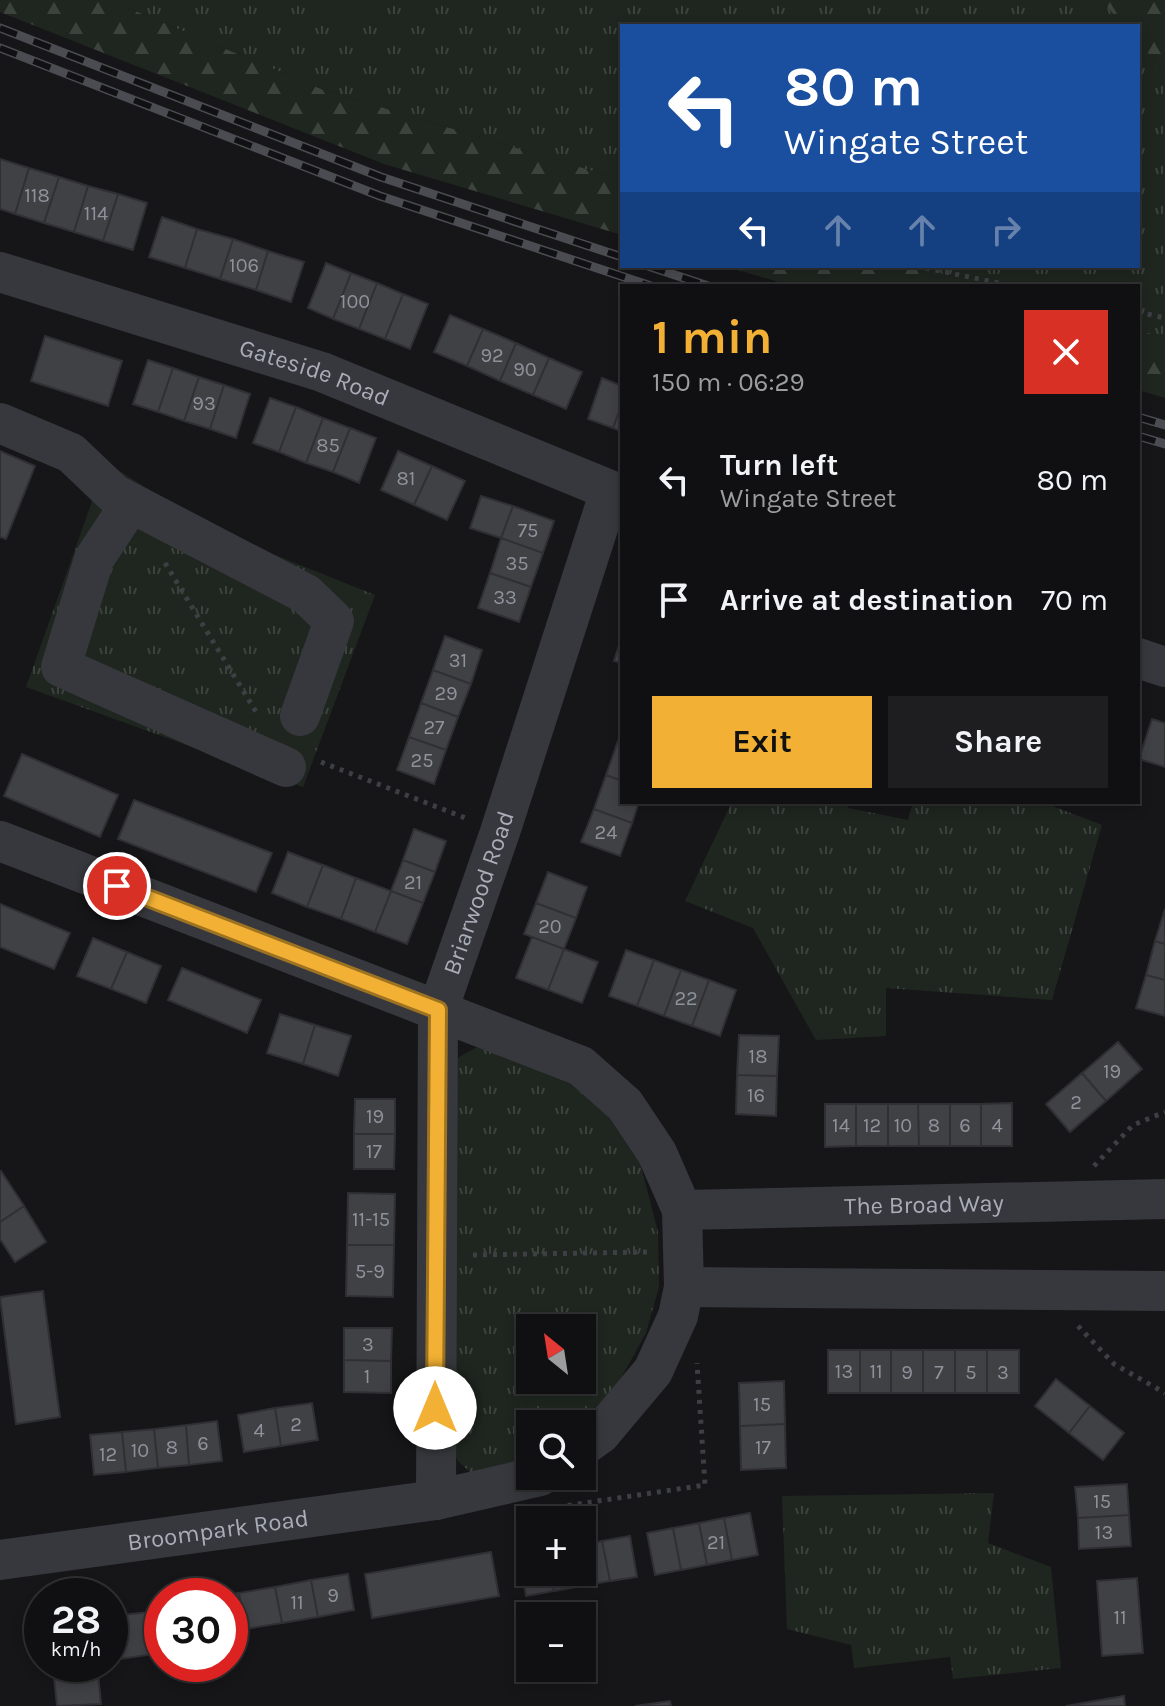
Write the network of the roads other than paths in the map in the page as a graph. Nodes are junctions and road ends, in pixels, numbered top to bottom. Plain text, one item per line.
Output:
1 (2, 280) edge
2 (0, 423) edge
3 (616, 493) edge
4 (131, 503) junction
5 (1140, 659) edge
6 (1165, 667) edge
7 (300, 716) dead end
8 (286, 767) dead end
9 (0, 841) edge
10 (438, 1010) junction
11 (1165, 1199) edge
12 (682, 1210) junction
13 (683, 1272) junction
14 (1165, 1291) edge
15 (596, 1437) edge
16 (516, 1482) edge
17 (436, 1500) junction
18 (0, 1560) edge

1 - 3 street, Gateside Road
2 - 4 street
3 - 10 street, Briarwood Road
4 - 7 street
4 - 8 street
5 - 6 street
9 - 10 street
10 - 12 street
10 - 17 street, Briarwood Road
11 - 12 street, The Broad Way
12 - 13 street
13 - 14 street
13 - 15 street
16 - 17 street
17 - 18 street, Broompark Road

